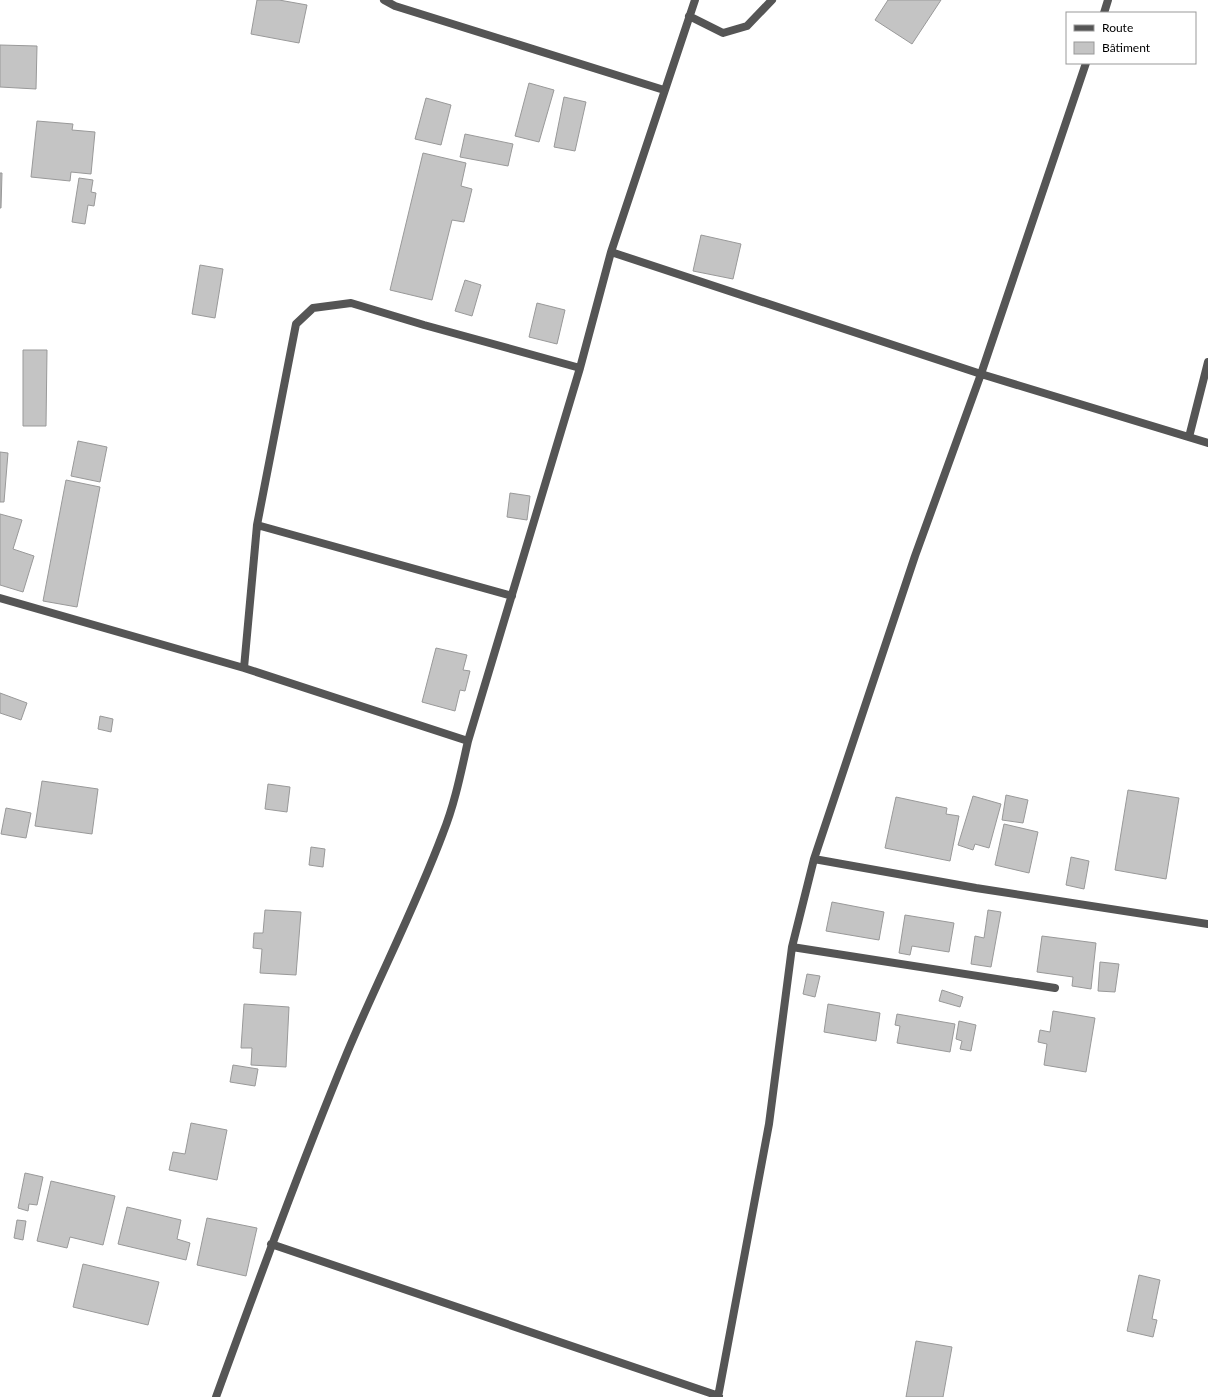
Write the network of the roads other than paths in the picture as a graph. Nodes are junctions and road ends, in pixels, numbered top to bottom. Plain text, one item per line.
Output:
1 (384, 0) edge
2 (695, 0) edge
3 (772, 0) edge
4 (1108, 0) edge
5 (1104, 12) edge
6 (689, 16) junction
7 (1086, 64) edge
8 (664, 90) junction
9 (611, 252) junction
10 (1208, 362) edge
11 (580, 368) junction
12 (981, 374) junction
13 (1189, 437) junction
14 (1208, 443) edge
15 (257, 525) junction
16 (512, 596) junction
17 (0, 598) edge
18 (244, 668) junction
19 (468, 741) junction
20 (814, 859) junction
21 (1208, 924) edge
22 (792, 947) junction
23 (1055, 988) dead end
24 (271, 1244) junction
25 (718, 1396) edge
26 (216, 1397) edge

1 - 8 street
2 - 6 street
3 - 6 street
4 - 5 street
6 - 8 street
7 - 12 street
8 - 9 street
9 - 11 street
9 - 12 street
10 - 13 street
11 - 15 street
11 - 16 street
12 - 13 street
12 - 20 street
13 - 14 street
15 - 16 street
15 - 18 street
16 - 19 street
17 - 18 street
18 - 19 street
19 - 24 street
20 - 21 street
20 - 22 street
22 - 23 street
22 - 25 street
24 - 25 street
24 - 26 street

